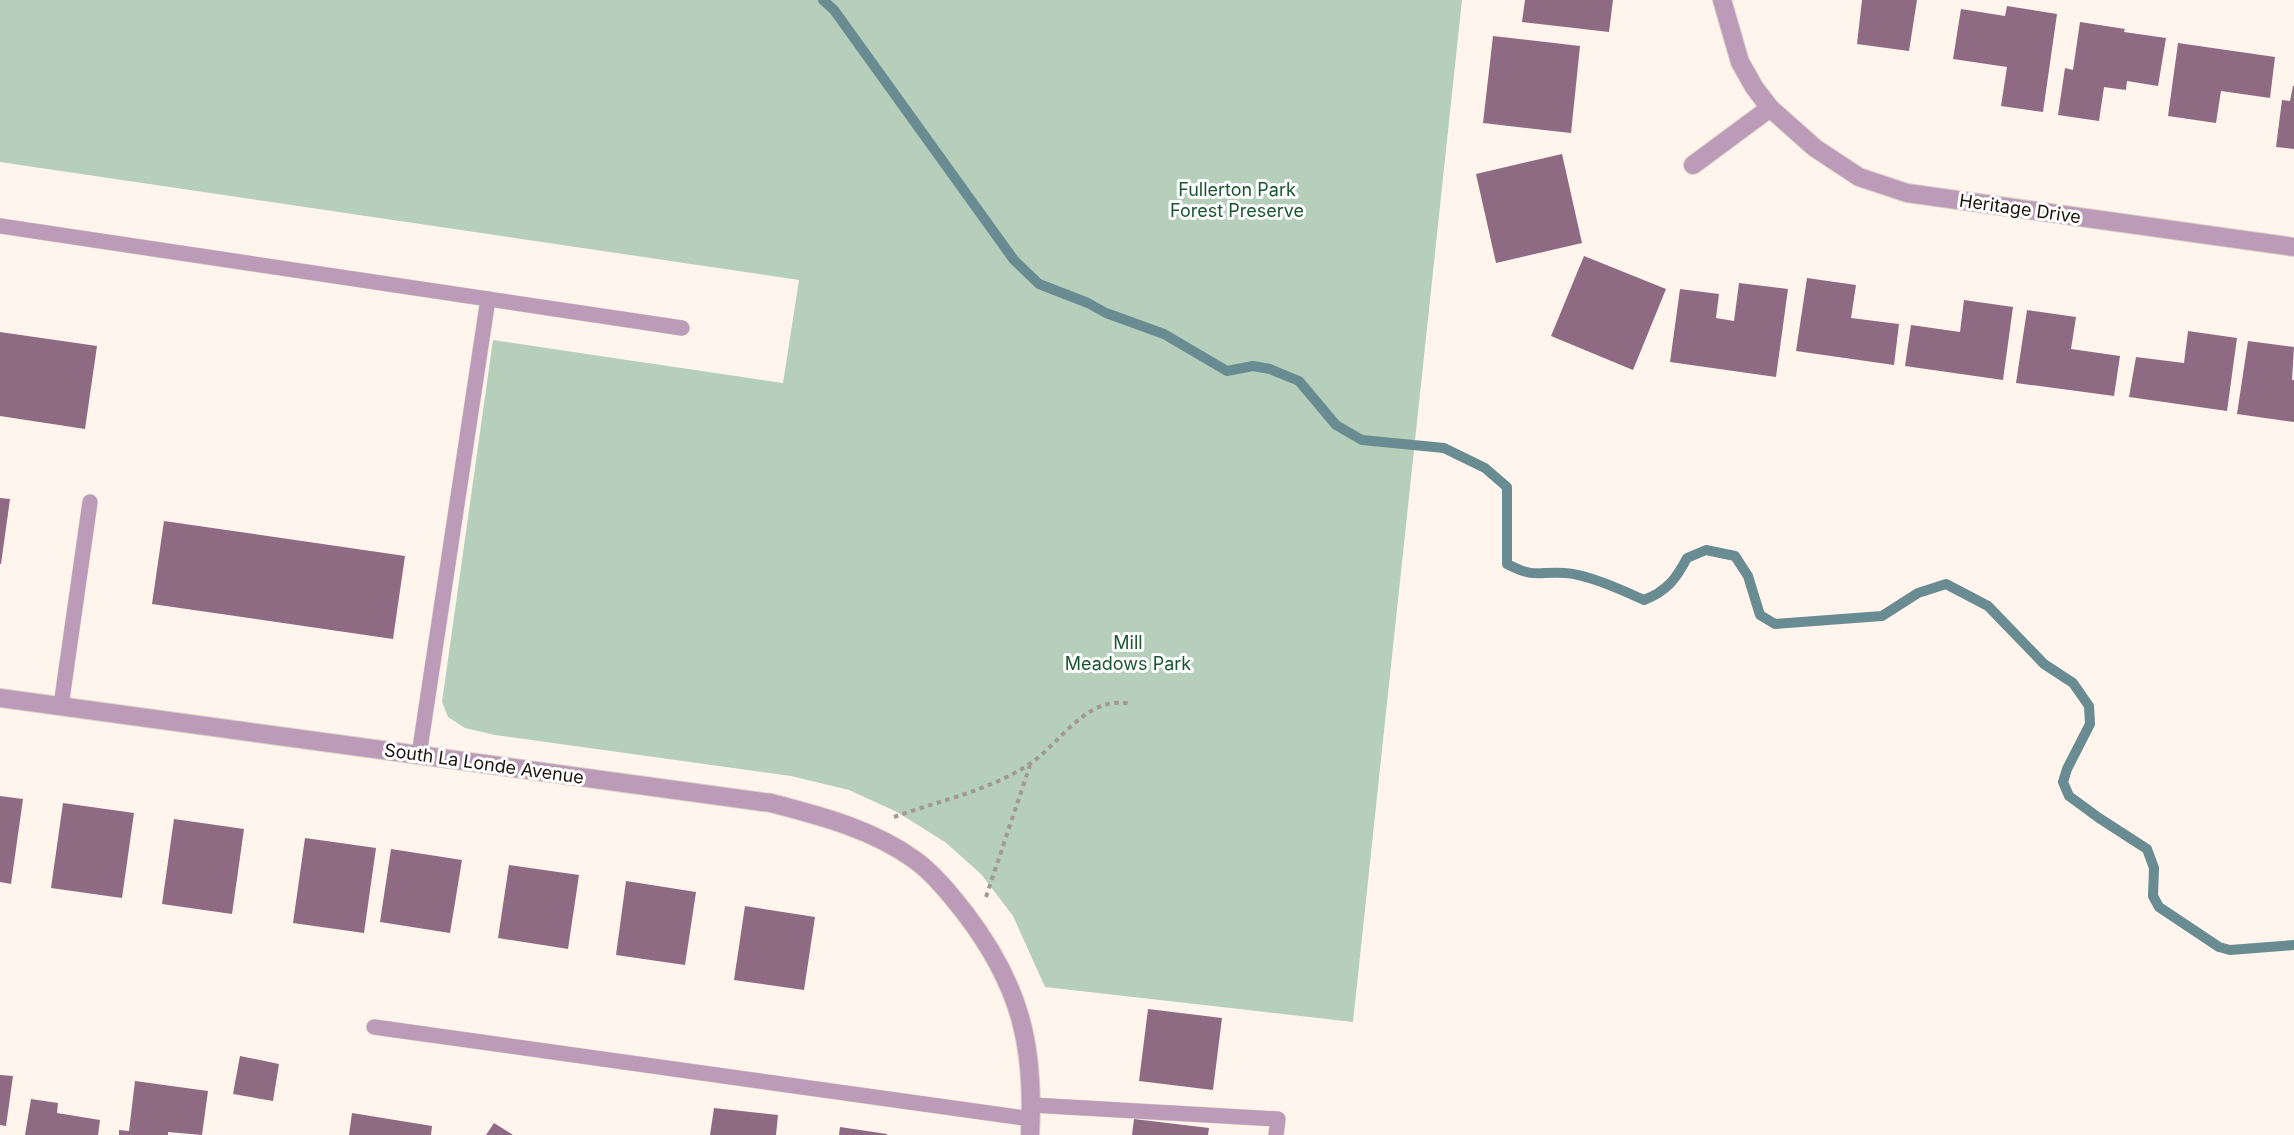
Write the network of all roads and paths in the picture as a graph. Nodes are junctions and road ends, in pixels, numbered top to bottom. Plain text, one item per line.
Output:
1 (1722, 0) edge
2 (1770, 108) junction
3 (1693, 165) dead end
4 (0, 226) edge
5 (2294, 247) edge
6 (488, 299) junction
7 (682, 328) dead end
8 (90, 502) dead end
9 (0, 698) edge
10 (1131, 704) dead end
11 (61, 706) junction
12 (419, 755) junction
13 (1030, 764) junction
14 (857, 830) junction
15 (976, 927) junction
16 (374, 1027) dead end
17 (1031, 1120) edge
18 (1276, 1135) edge

1 - 2 street, Heritage Drive
2 - 3 street
2 - 5 street, Heritage Drive
4 - 6 lane
6 - 7 lane
6 - 12 lane
8 - 11 lane
9 - 11 street, South La Londe Avenue
10 - 13 path
11 - 12 street, South La Londe Avenue
12 - 14 street, South La Londe Avenue
13 - 14 path
13 - 15 path
14 - 15 street, South La Londe Avenue
15 - 17 street, South La Londe Avenue
16 - 17 lane
17 - 18 lane

